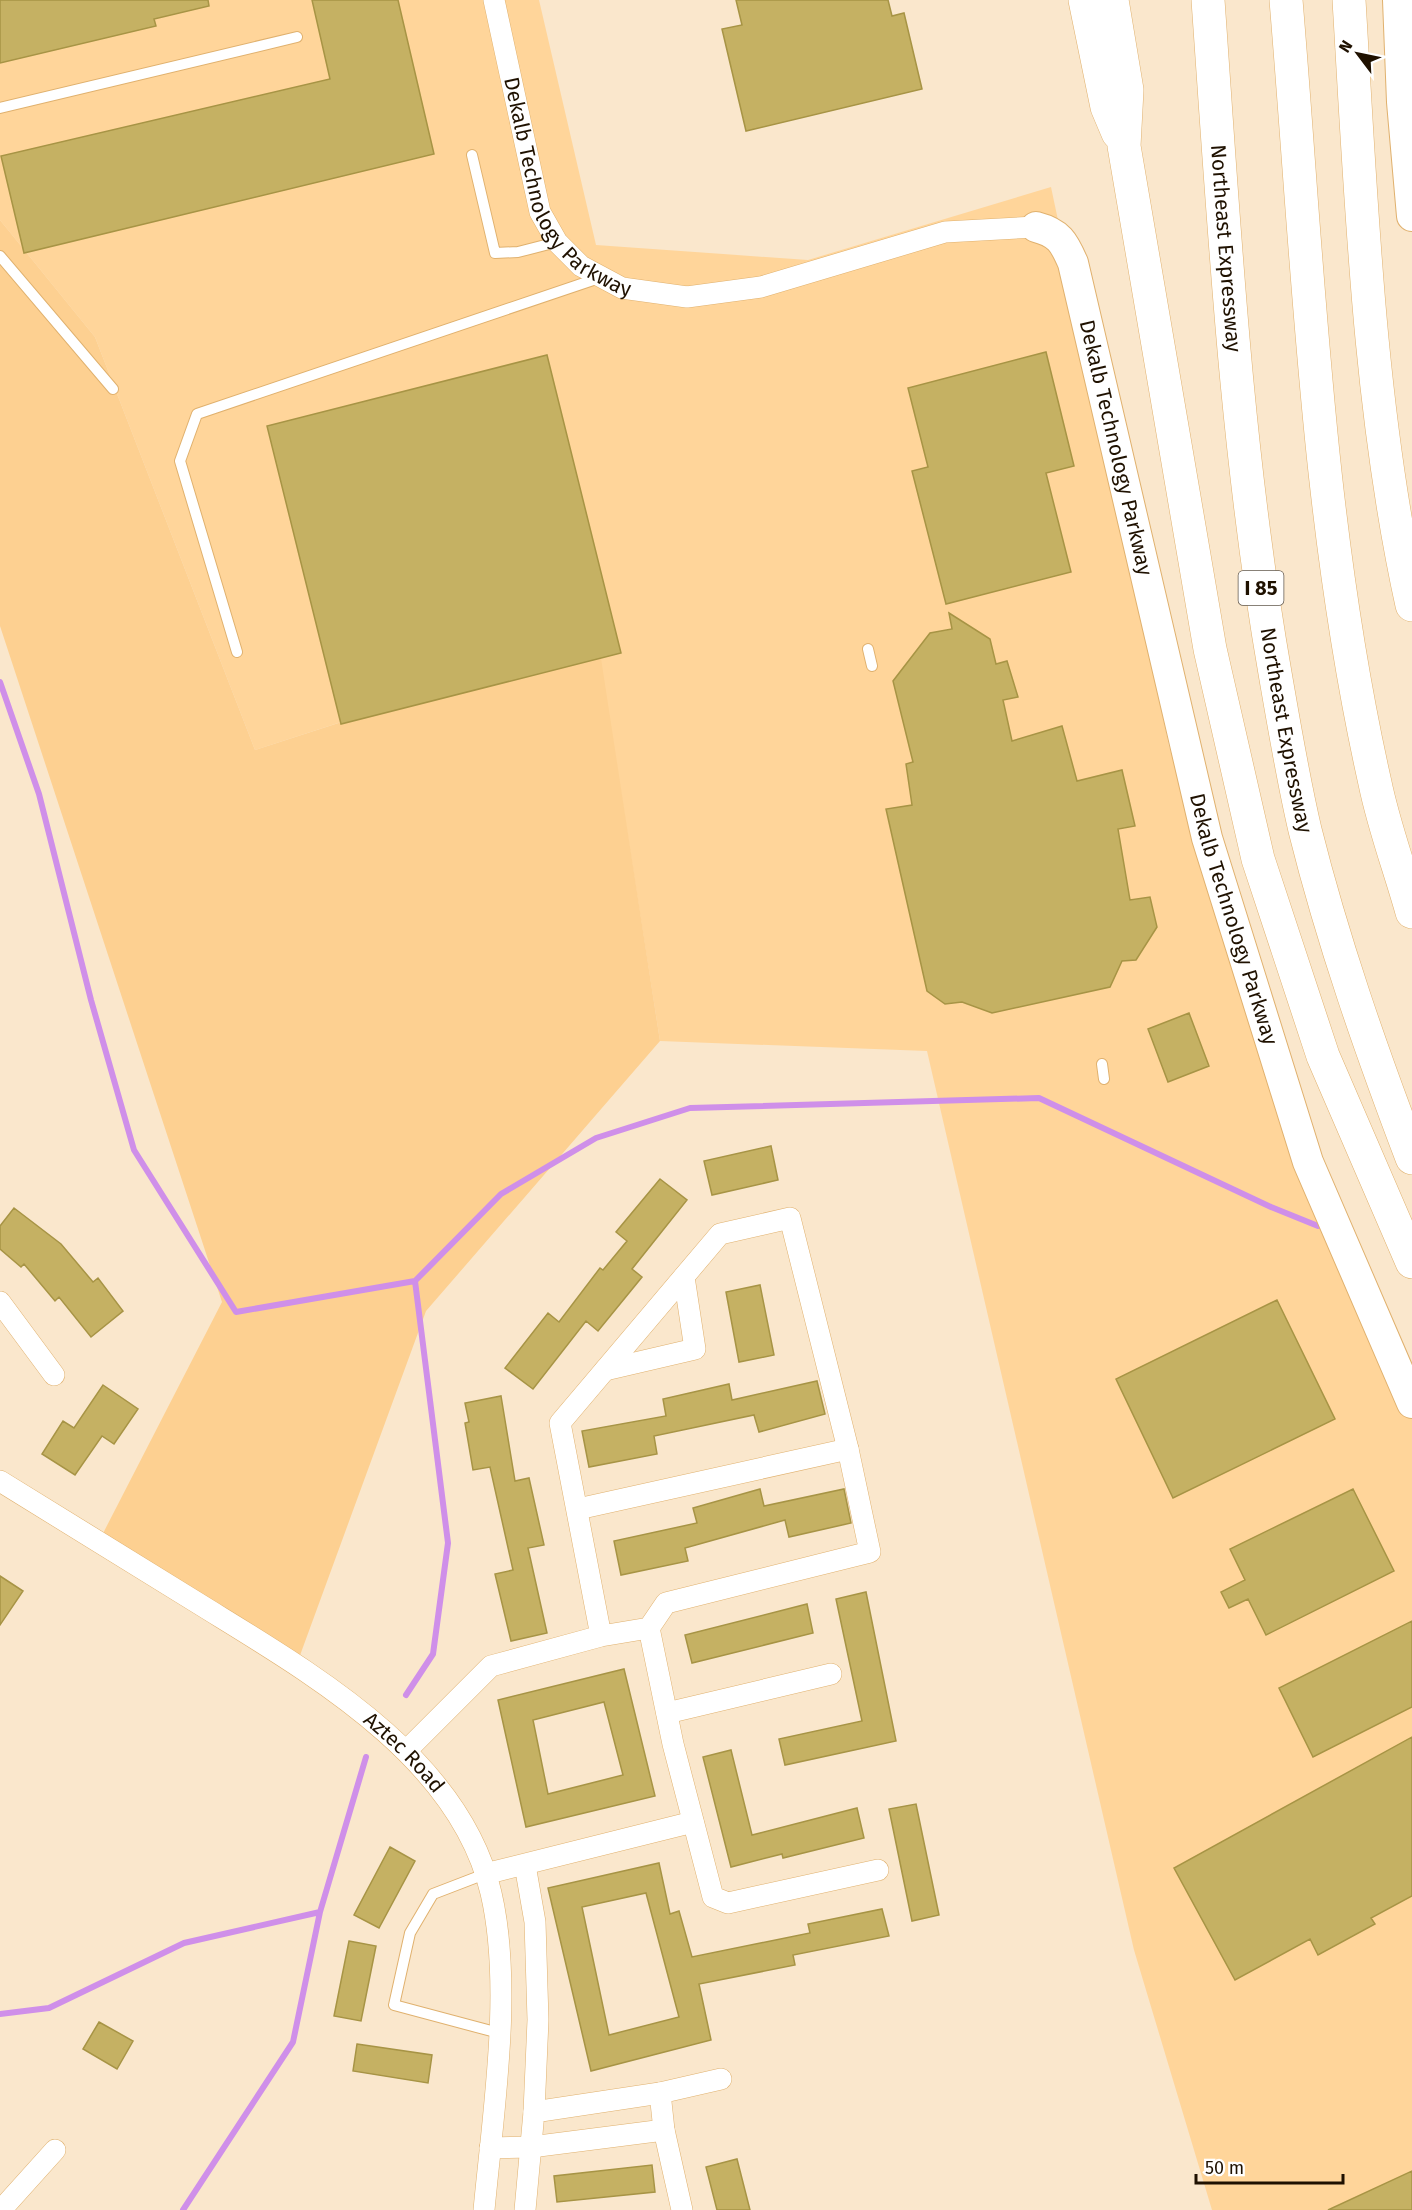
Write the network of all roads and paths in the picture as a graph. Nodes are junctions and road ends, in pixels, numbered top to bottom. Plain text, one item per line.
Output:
1 (494, 0) edge
2 (1085, 0) edge
3 (1112, 0) edge
4 (1208, 0) edge
5 (1286, 0) edge
6 (1349, 0) edge
7 (1398, 0) edge
8 (297, 37) dead end
9 (0, 108) edge
10 (1124, 146) junction
11 (472, 154) dead end
12 (1411, 200) edge
13 (1036, 227) joint
14 (558, 242) junction
15 (0, 256) edge
16 (602, 277) junction
17 (113, 389) dead end
18 (1412, 605) edge
19 (868, 649) dead end
20 (237, 652) dead end
21 (872, 666) dead end
22 (1412, 912) edge
23 (1102, 1064) dead end
24 (1104, 1079) dead end
25 (1412, 1158) edge
26 (1412, 1262) edge
27 (684, 1277) junction
28 (0, 1302) edge
29 (605, 1370) junction
30 (54, 1374) dead end
31 (1412, 1403) edge
32 (848, 1449) junction
33 (0, 1480) edge
34 (578, 1509) junction
35 (649, 1628) junction
36 (601, 1636) junction
37 (831, 1674) dead end
38 (667, 1713) junction
39 (407, 1750) junction
40 (693, 1822) junction
41 (525, 1864) junction
42 (878, 1870) dead end
43 (485, 1874) junction
44 (499, 2033) junction
45 (721, 2079) dead end
46 (660, 2093) junction
47 (534, 2112) junction
48 (664, 2130) junction
49 (531, 2146) junction
50 (490, 2148) junction
51 (55, 2150) dead end
52 (1, 2210) edge
53 (484, 2210) edge
54 (525, 2210) edge
55 (682, 2210) edge

1 - 14 street, Dekalb Technology Parkway
2 - 10 highway
3 - 10 highway
4 - 25 highway, Northeast Expressway / I 85
5 - 22 highway
6 - 18 highway
7 - 12 street
8 - 9 lane
10 - 26 highway
11 - 14 lane
13 - 16 street, Dekalb Technology Parkway
13 - 31 street, Dekalb Technology Parkway
14 - 16 street, Dekalb Technology Parkway
15 - 17 lane
16 - 20 lane
19 - 21 lane
23 - 24 lane
27 - 29 street
27 - 29 street
27 - 32 street
28 - 30 street
29 - 34 street
32 - 34 street
32 - 35 street
33 - 39 street, Aztec Road
34 - 36 street
35 - 36 street
35 - 38 street
36 - 39 street
37 - 38 street
38 - 40 street
39 - 43 street, Aztec Road
40 - 41 street
40 - 42 street
41 - 43 street
41 - 47 street
43 - 44 street, Aztec Road
43 - 44 lane
44 - 50 street, Aztec Road
45 - 46 street
46 - 47 street
46 - 48 street
47 - 49 street
48 - 49 street
48 - 55 street
49 - 50 street
49 - 54 street
50 - 53 street, Aztec Road
51 - 52 street

